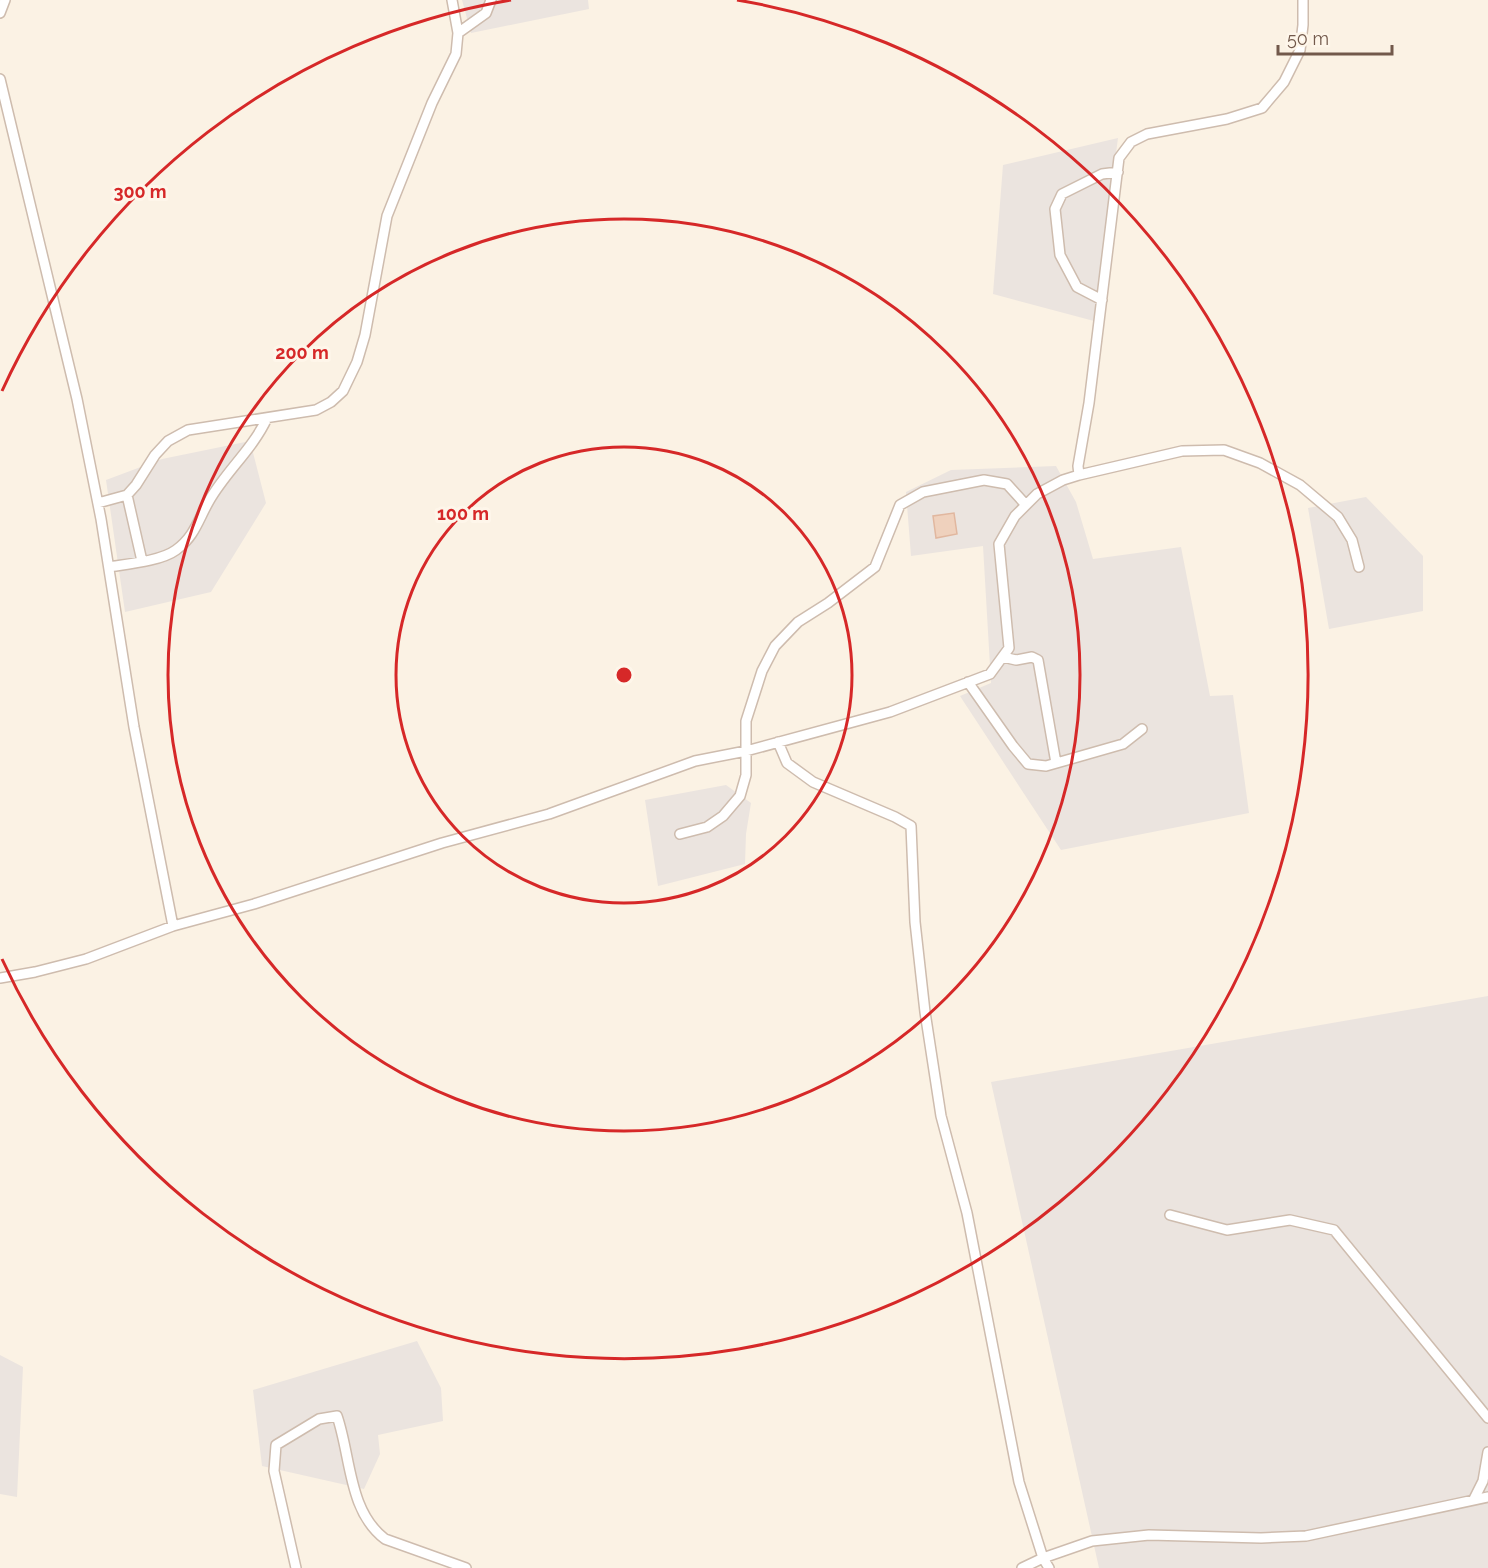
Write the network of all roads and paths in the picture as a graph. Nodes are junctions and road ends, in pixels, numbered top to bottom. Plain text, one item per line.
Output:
1 (5, 0) edge
2 (452, 0) edge
3 (491, 0) edge
4 (1303, 0) edge
5 (0, 13) edge
6 (458, 33) junction
7 (0, 79) edge
8 (1118, 172) junction
9 (1102, 300) junction
10 (267, 418) junction
11 (1079, 475) junction
12 (127, 495) junction
13 (98, 503) junction
14 (1026, 505) junction
15 (142, 561) junction
16 (109, 567) junction
17 (1359, 567) dead end
18 (1003, 657) junction
19 (968, 682) junction
20 (1142, 729) dead end
21 (778, 742) junction
22 (746, 751) junction
23 (1056, 762) junction
24 (680, 834) dead end
25 (173, 926) junction
26 (0, 978) edge
27 (1170, 1215) dead end
28 (1488, 1418) edge
29 (1488, 1452) edge
30 (1488, 1497) edge
31 (1474, 1499) junction
32 (1043, 1558) junction
33 (296, 1568) edge
34 (466, 1568) edge
35 (1022, 1568) edge
36 (1049, 1568) edge

1 - 5 lane
2 - 6 lane
3 - 6 lane
4 - 8 lane
6 - 10 lane
7 - 13 lane
8 - 9 lane
8 - 9 lane
9 - 11 lane
10 - 12 lane
10 - 15 lane
11 - 14 lane
11 - 17 lane
12 - 13 lane
12 - 15 lane
13 - 16 lane
14 - 18 lane
14 - 22 lane
15 - 16 lane
16 - 25 lane
18 - 19 lane
18 - 23 lane
19 - 21 lane
19 - 23 lane
20 - 23 lane
21 - 22 lane
21 - 32 lane
22 - 24 lane
22 - 25 lane
25 - 26 lane
27 - 28 lane
29 - 31 lane
30 - 31 lane
31 - 32 lane
32 - 35 lane
32 - 36 lane
33 - 34 lane

